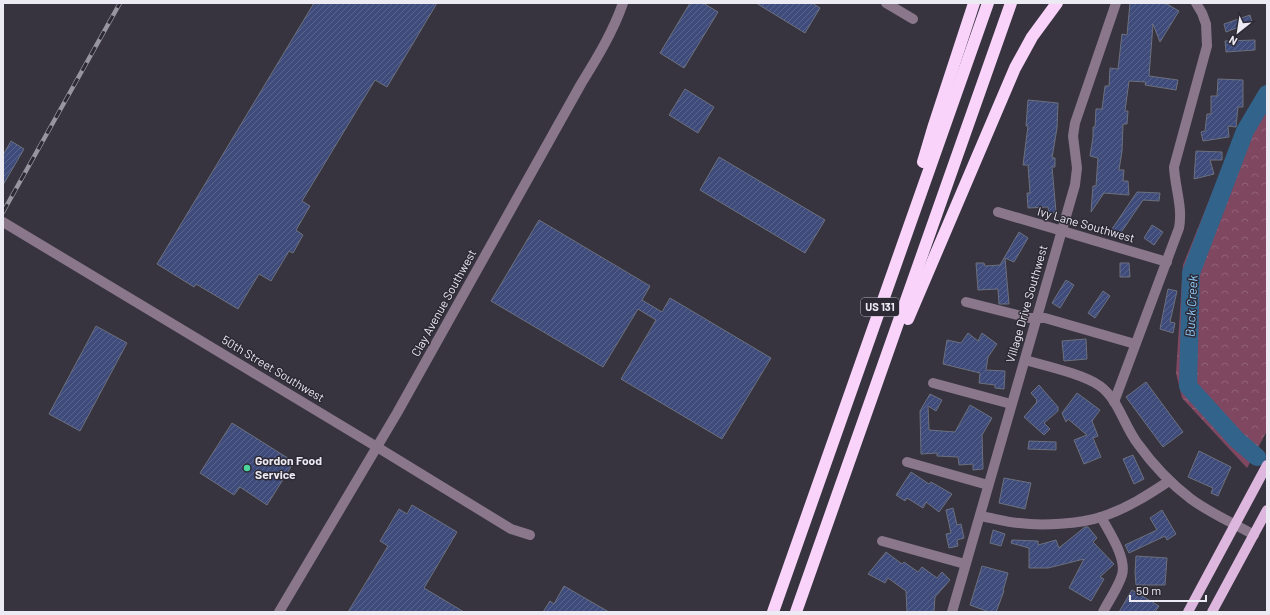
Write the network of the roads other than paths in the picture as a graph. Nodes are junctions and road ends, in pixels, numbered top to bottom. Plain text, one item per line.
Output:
1 (622, 3) edge
2 (886, 3) edge
3 (974, 3) edge
4 (988, 3) edge
5 (1011, 3) edge
6 (1057, 3) edge
7 (1116, 3) edge
8 (1196, 3) edge
9 (913, 19) dead end
10 (998, 212) dead end
11 (3, 222) edge
12 (1062, 232) junction
13 (1167, 262) junction
14 (892, 272) junction
15 (966, 302) dead end
16 (1036, 318) junction
17 (1136, 344) junction
18 (1025, 360) junction
19 (933, 383) dead end
20 (1114, 402) junction
21 (1011, 404) junction
22 (864, 421) junction
23 (377, 446) junction
24 (907, 462) dead end
25 (1267, 465) edge
26 (1169, 481) junction
27 (988, 485) junction
28 (1267, 510) edge
29 (980, 516) junction
30 (1101, 517) junction
31 (1234, 524) junction
32 (530, 534) dead end
33 (1254, 535) junction
34 (882, 541) dead end
35 (965, 564) junction
36 (279, 612) edge
37 (773, 612) edge
38 (796, 612) edge
39 (952, 612) edge
40 (1103, 612) edge
41 (1188, 612) edge
42 (1212, 612) edge

1 - 23 street, Clay Avenue Southwest
2 - 9 street
3 - 14 highway
4 - 14 highway, US 131
5 - 22 highway, US 131
6 - 22 highway
7 - 12 street, Village Drive Southwest
8 - 13 street
10 - 12 street, Ivy Lane Southwest
11 - 23 street, 50th Street Southwest
12 - 13 street, Ivy Lane Southwest
12 - 16 street, Village Drive Southwest
13 - 17 street
14 - 37 highway, US 131
15 - 16 street
16 - 17 street
16 - 18 street, Village Drive Southwest
17 - 20 street
18 - 20 street
18 - 21 street, Village Drive Southwest
19 - 21 street
20 - 26 street
21 - 27 street, Village Drive Southwest
22 - 38 highway, US 131
23 - 32 street, 50th Street Southwest
23 - 36 street, Clay Avenue Southwest
24 - 27 street
25 - 31 main road
26 - 30 street
26 - 31 street
27 - 29 street, Village Drive Southwest
28 - 33 main road
29 - 30 street
29 - 35 street, Village Drive Southwest
30 - 40 street
31 - 33 street
31 - 41 main road
33 - 42 main road
34 - 35 street
35 - 39 street, Village Drive Southwest

